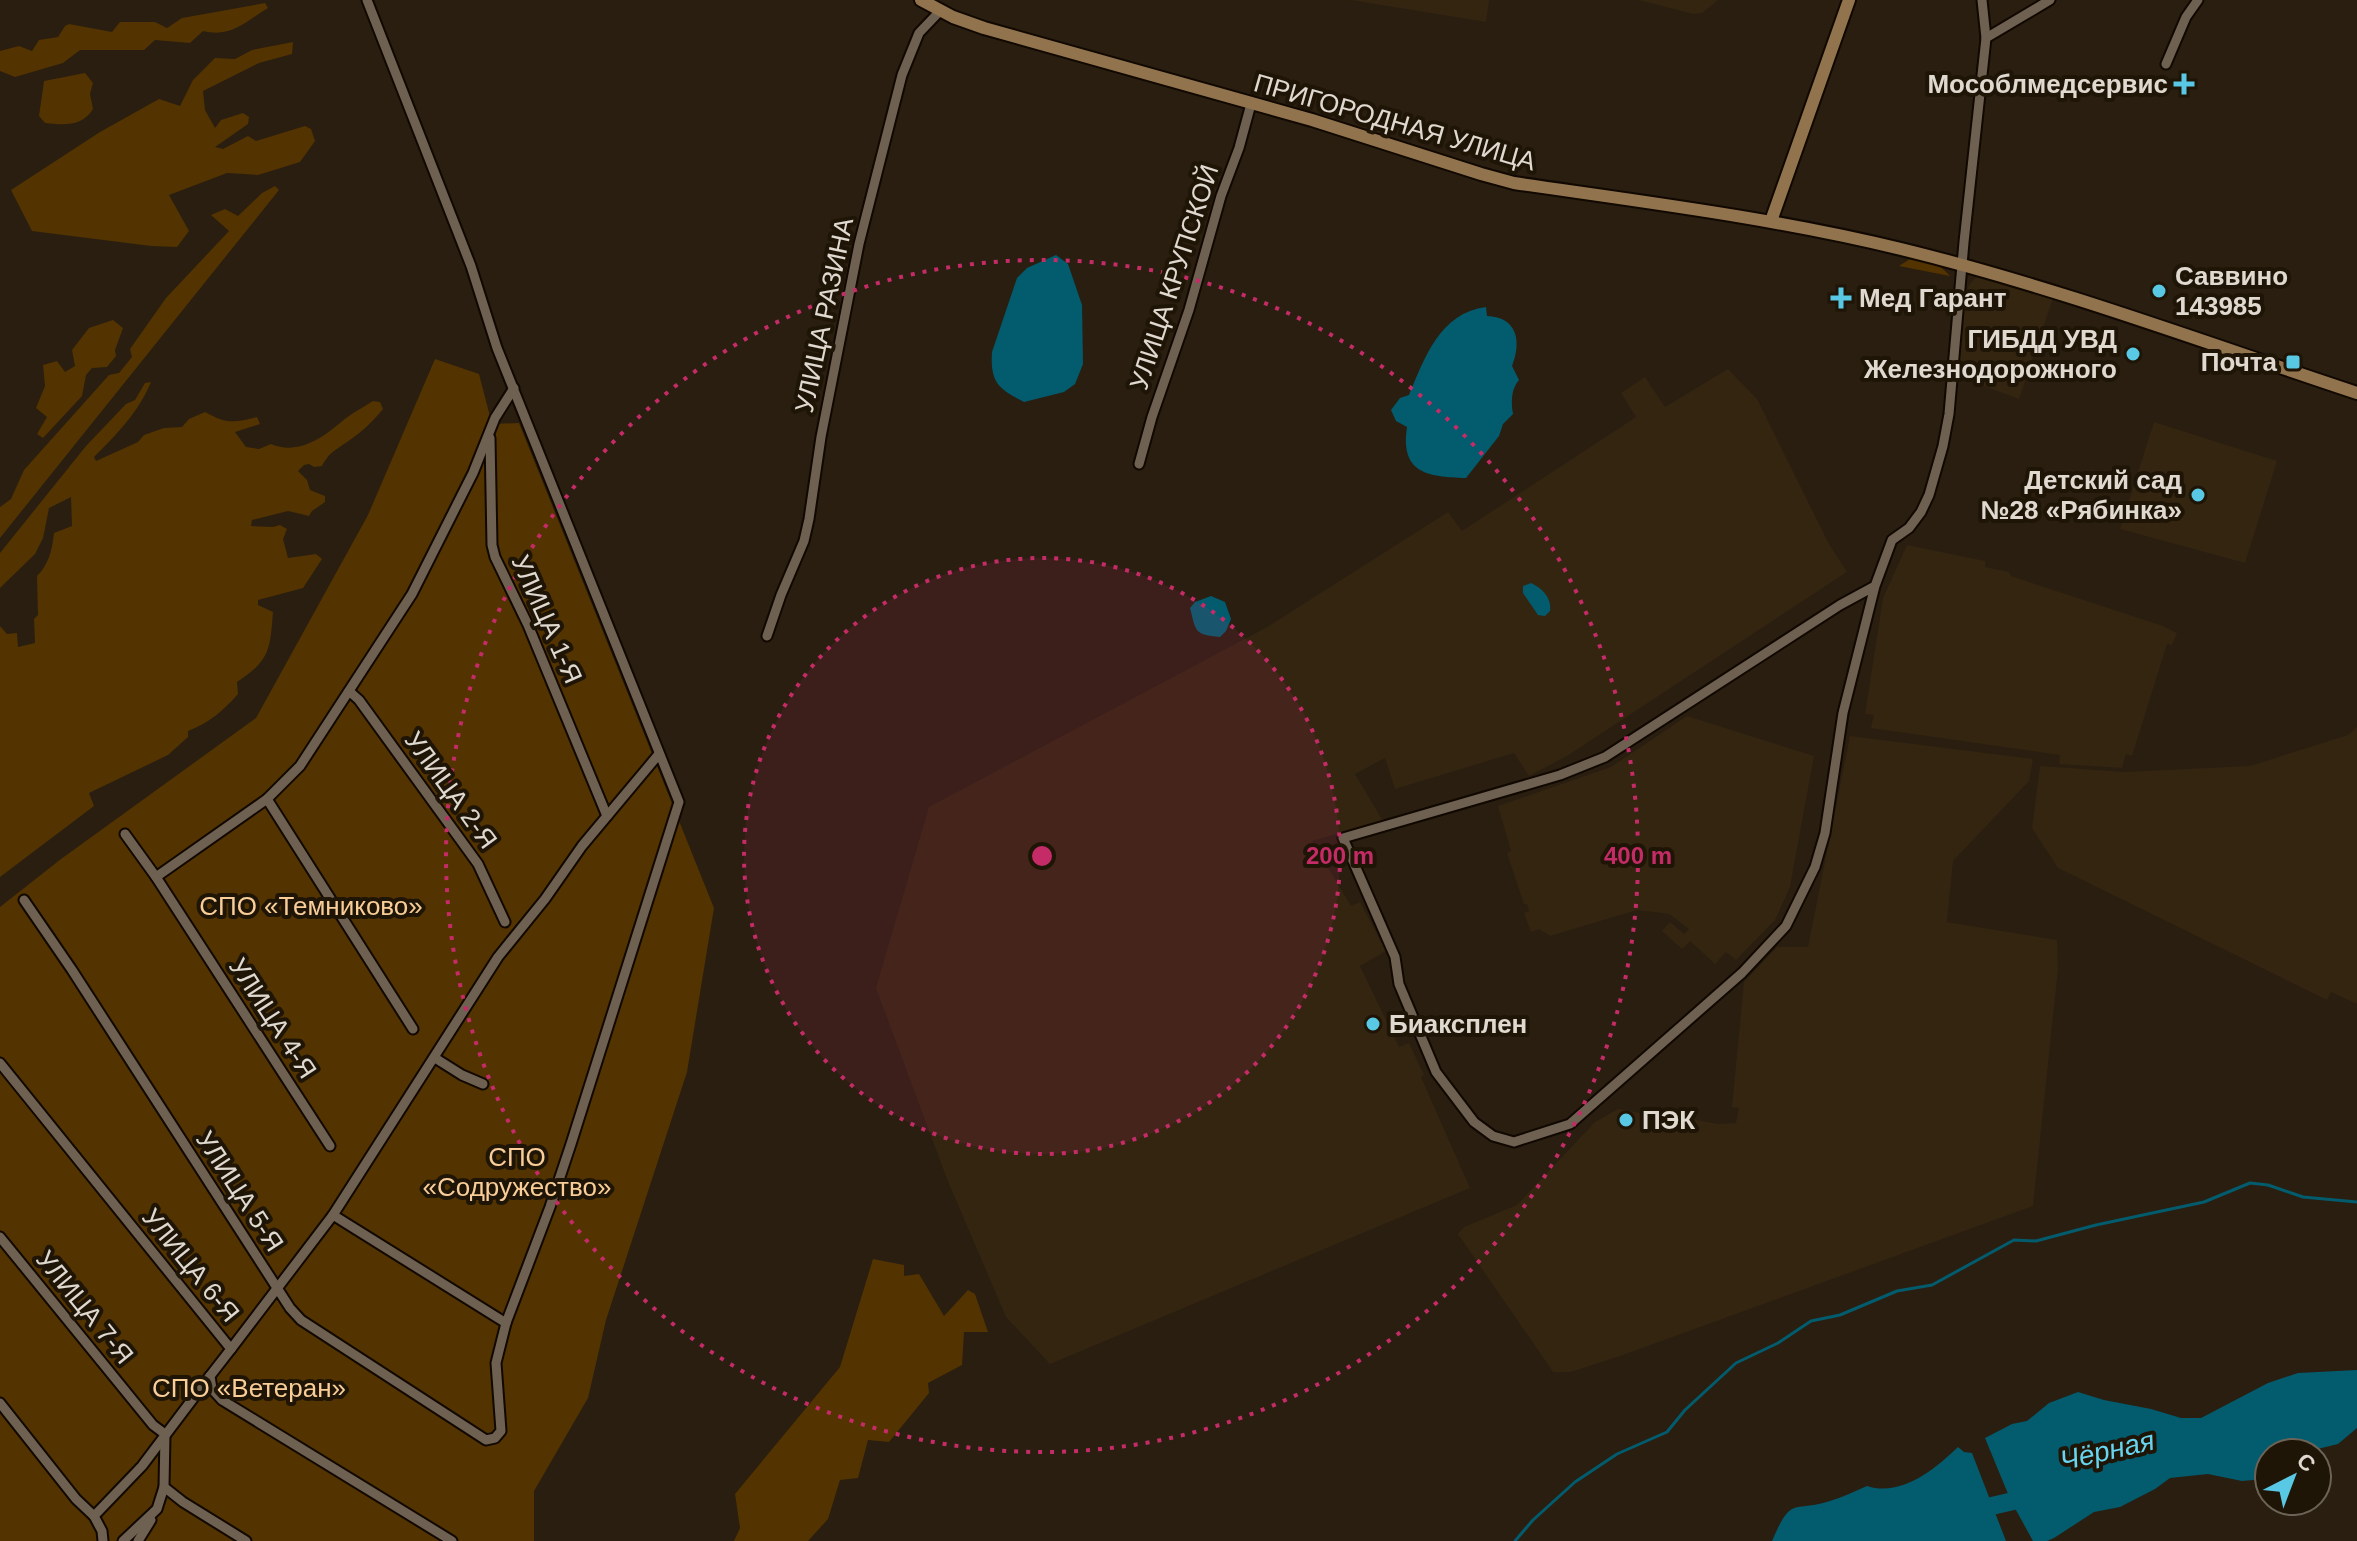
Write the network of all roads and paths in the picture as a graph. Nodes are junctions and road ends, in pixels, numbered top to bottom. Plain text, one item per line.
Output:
1 (367, 0) edge
2 (921, 0) edge
3 (1849, 0) edge
4 (1982, 0) edge
5 (2050, 0) edge
6 (2198, 0) edge
7 (940, 11) junction
8 (1986, 38) junction
9 (2166, 64) dead end
10 (1251, 104) junction
11 (1771, 221) junction
12 (1961, 265) junction
13 (514, 388) junction
14 (2357, 393) edge
15 (490, 431) junction
16 (1139, 464) dead end
17 (1875, 586) junction
18 (767, 636) dead end
19 (349, 691) junction
20 (659, 754) junction
21 (267, 799) junction
22 (607, 816) junction
23 (125, 834) dead end
24 (156, 877) junction
25 (24, 900) dead end
26 (505, 922) dead end
27 (413, 1029) dead end
28 (435, 1058) junction
29 (0, 1063) edge
30 (483, 1084) dead end
31 (330, 1146) dead end
32 (333, 1215) junction
33 (0, 1237) edge
34 (277, 1288) junction
35 (506, 1323) junction
36 (231, 1349) junction
37 (210, 1376) junction
38 (0, 1403) edge
39 (165, 1434) junction
40 (164, 1487) junction
41 (157, 1509) junction
42 (94, 1516) junction
43 (103, 1541) edge
44 (123, 1541) edge
45 (138, 1541) edge
46 (246, 1541) edge
47 (452, 1541) edge

1 - 13 street
2 - 7 street, ПРИГОРОДНАЯ УЛИЦА
3 - 11 street
4 - 8 street
5 - 8 street
6 - 9 street
7 - 10 street, ПРИГОРОДНАЯ УЛИЦА
7 - 18 street, УЛИЦА РАЗИНА
8 - 12 street
10 - 11 street, ПРИГОРОДНАЯ УЛИЦА
10 - 16 street, УЛИЦА КРУПСКОЙ
11 - 12 street, ПРИГОРОДНАЯ УЛИЦА
12 - 14 street, ПРИГОРОДНАЯ УЛИЦА
12 - 17 street
13 - 15 street
13 - 20 street
15 - 19 street
15 - 22 street, УЛИЦА 1-Я
17 - 17 street
19 - 21 street
19 - 26 street, УЛИЦА 2-Я
20 - 22 street
20 - 35 street
21 - 24 street
21 - 27 street
22 - 28 street
23 - 24 street, УЛИЦА 4-Я
24 - 31 street, УЛИЦА 4-Я
25 - 34 street, УЛИЦА 5-Я
28 - 30 street
28 - 32 street
29 - 36 street, УЛИЦА 6-Я
32 - 34 street
32 - 35 street
33 - 39 street, УЛИЦА 7-Я
34 - 35 street, УЛИЦА 5-Я
34 - 36 street
36 - 37 street, УЛИЦА 6-Я
37 - 39 street, УЛИЦА 6-Я
37 - 47 street
38 - 42 street
39 - 40 street
39 - 42 street, УЛИЦА 6-Я
40 - 41 street
40 - 46 street
41 - 44 street
41 - 45 street
42 - 43 street

